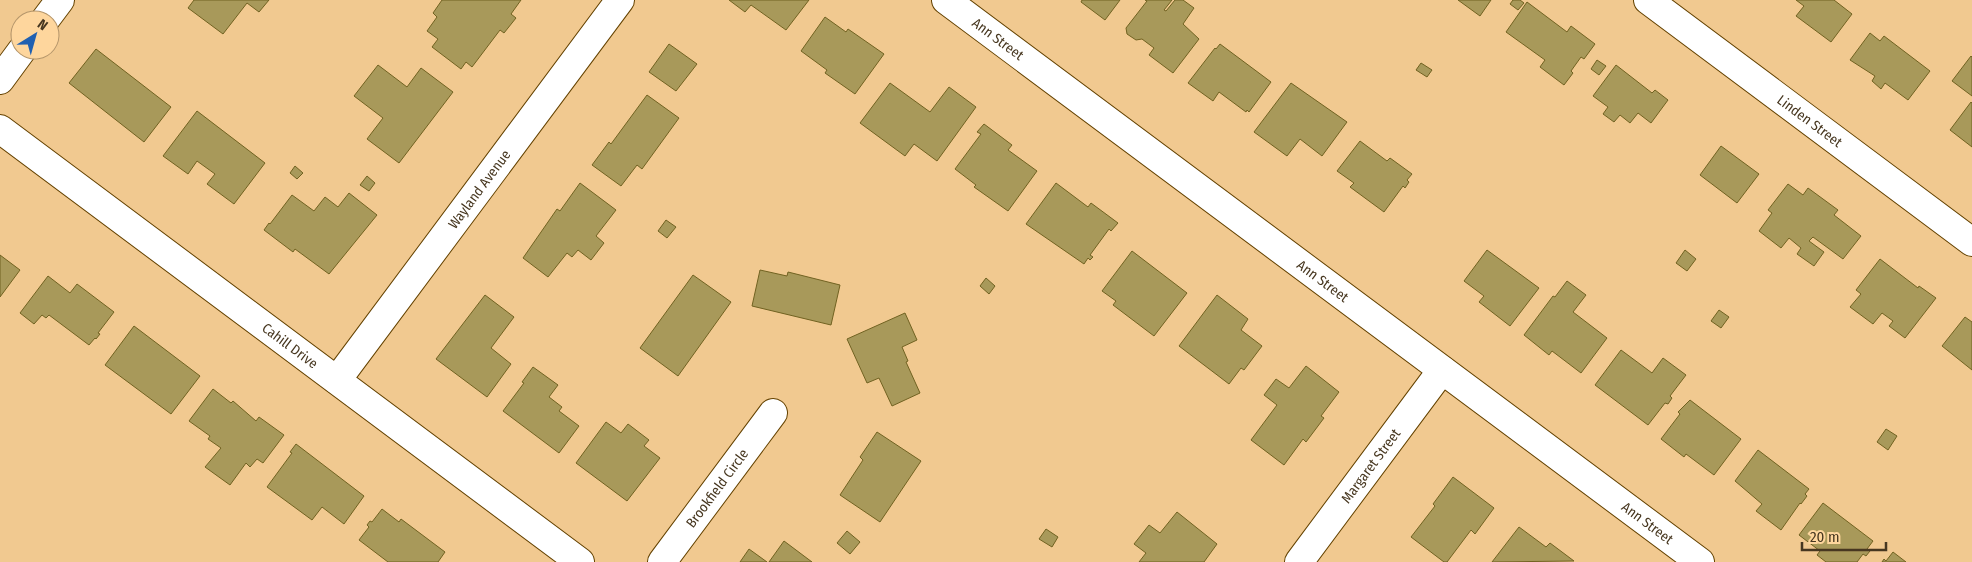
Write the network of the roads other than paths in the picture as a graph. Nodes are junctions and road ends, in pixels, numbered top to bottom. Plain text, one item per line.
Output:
1 (620, 0) edge
2 (946, 0) edge
3 (1648, 0) edge
4 (15, 60) edge
5 (0, 80) edge
6 (0, 129) edge
7 (1972, 242) edge
8 (1442, 370) junction
9 (337, 380) junction
10 (773, 413) dead end
11 (580, 562) edge
12 (662, 562) edge
13 (1299, 562) edge
14 (1700, 562) edge

1 - 9 street, Wayland Avenue
2 - 8 street, Ann Street
3 - 7 street, Linden Street
4 - 5 street
6 - 9 street, Cahill Drive
8 - 13 street, Margaret Street
8 - 14 street, Ann Street
9 - 11 street, Cahill Drive
10 - 12 street, Brookfield Circle

